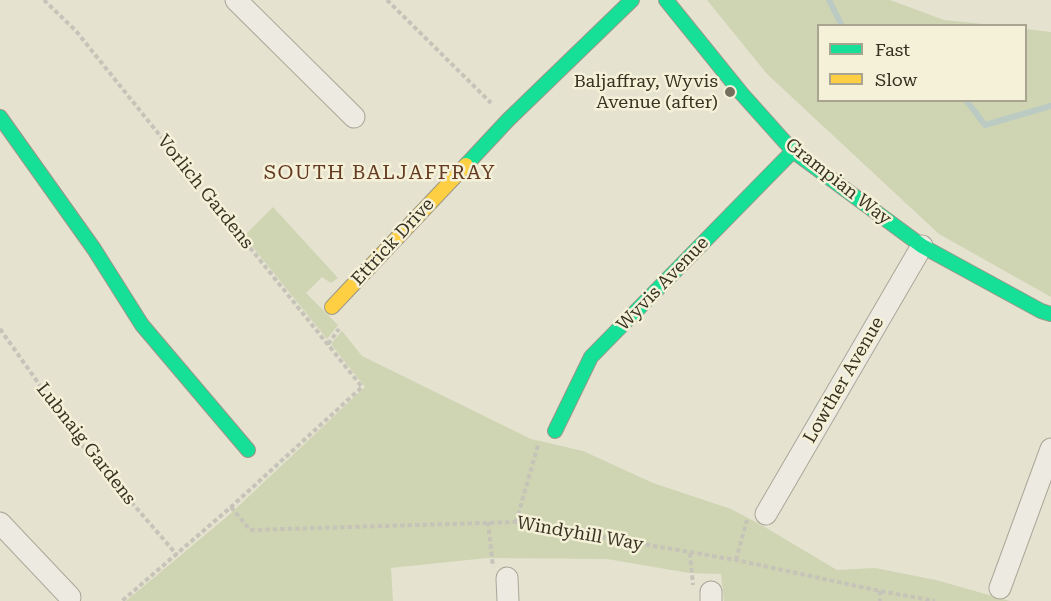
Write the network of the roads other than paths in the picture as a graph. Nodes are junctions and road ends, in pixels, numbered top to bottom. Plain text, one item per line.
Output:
1 (236, 0) edge
2 (632, 0) edge
3 (666, 0) edge
4 (0, 117) edge
5 (354, 117) dead end
6 (793, 152) junction
7 (922, 246) junction
8 (332, 306) dead end
9 (1051, 314) edge
10 (555, 431) road end
11 (248, 450) dead end
12 (1051, 450) edge
13 (766, 514) road end
14 (0, 522) edge
15 (507, 578) road end
16 (1000, 588) dead end
17 (70, 597) dead end
18 (508, 601) edge

1 - 5 street
2 - 8 street, Ettrick Drive
3 - 6 street, Grampian Way
4 - 11 street
6 - 7 street, Grampian Way
6 - 10 street, Wyvis Avenue
7 - 9 street, Grampian Way
7 - 13 street, Lowther Avenue
12 - 16 street
14 - 17 street
15 - 18 street

